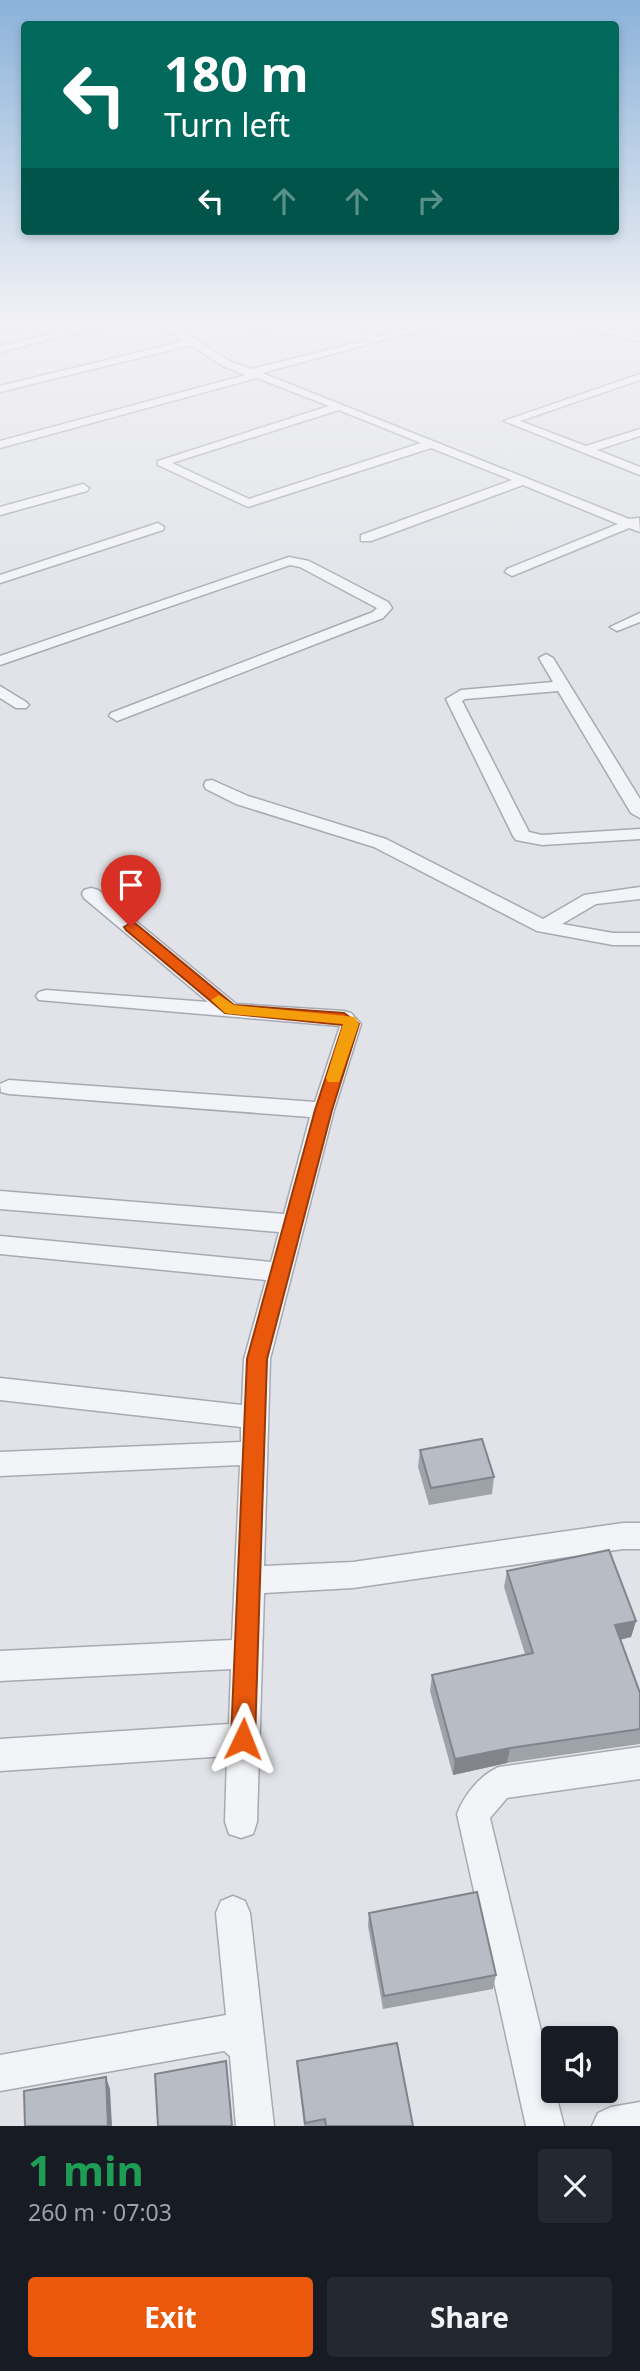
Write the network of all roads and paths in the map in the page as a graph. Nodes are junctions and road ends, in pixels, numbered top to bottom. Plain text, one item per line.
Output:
1 (71, 418) edge
2 (93, 418) edge
3 (301, 418) edge
4 (369, 418) edge
5 (518, 418) edge
6 (640, 432) edge
7 (0, 436) edge
8 (432, 444) junction
9 (0, 445) edge
10 (586, 450) junction
11 (640, 471) edge
12 (522, 481) junction
13 (83, 488) dead end
14 (0, 512) edge
15 (636, 523) edge
16 (158, 527) dead end
17 (366, 538) dead end
18 (512, 572) dead end
19 (0, 579) edge
20 (640, 617) edge
21 (617, 627) dead end
22 (546, 658) dead end
23 (0, 662) edge
24 (564, 686) junction
25 (0, 691) edge
26 (21, 705) dead end
27 (117, 716) dead end
28 (212, 785) dead end
29 (640, 813) edge
30 (640, 834) edge
31 (640, 893) edge
32 (91, 894) dead end
33 (544, 927) junction
34 (640, 939) edge
35 (46, 996) dead end
36 (230, 1009) junction
37 (9, 1087) dead end
38 (323, 1110) junction
39 (0, 1200) edge
40 (294, 1224) junction
41 (0, 1245) edge
42 (280, 1272) junction
43 (0, 1389) edge
44 (254, 1417) junction
45 (253, 1453) junction
46 (0, 1464) edge
47 (640, 1536) edge
48 (249, 1580) junction
49 (246, 1654) junction
50 (0, 1666) edge
51 (243, 1739) junction
52 (0, 1755) edge
53 (640, 1763) edge
54 (241, 1822) dead end
55 (233, 1913) dead end
56 (247, 2048) junction
57 (0, 2073) edge
58 (640, 2121) edge
59 (255, 2126) edge
60 (545, 2126) edge
61 (611, 2126) edge

1 - 7 street
2 - 9 street
3 - 8 street
4 - 8 street
5 - 10 street
6 - 10 street
8 - 12 street
10 - 11 street
12 - 15 street
12 - 17 street
13 - 14 street
15 - 18 street
16 - 19 street
20 - 21 street
22 - 24 street
23 - 27 street
24 - 29 street
24 - 30 street
25 - 26 street
28 - 33 street
31 - 33 street
32 - 36 street
33 - 34 street
35 - 36 street
36 - 38 street
37 - 38 street
38 - 40 street
39 - 40 street
40 - 42 street
41 - 42 street
42 - 44 street
43 - 44 street
44 - 45 street
45 - 46 street
45 - 48 street
47 - 48 street
48 - 49 street
49 - 50 street
49 - 51 street
51 - 52 street
51 - 54 street
53 - 60 street
55 - 56 street
56 - 57 street
56 - 59 street
58 - 61 street

